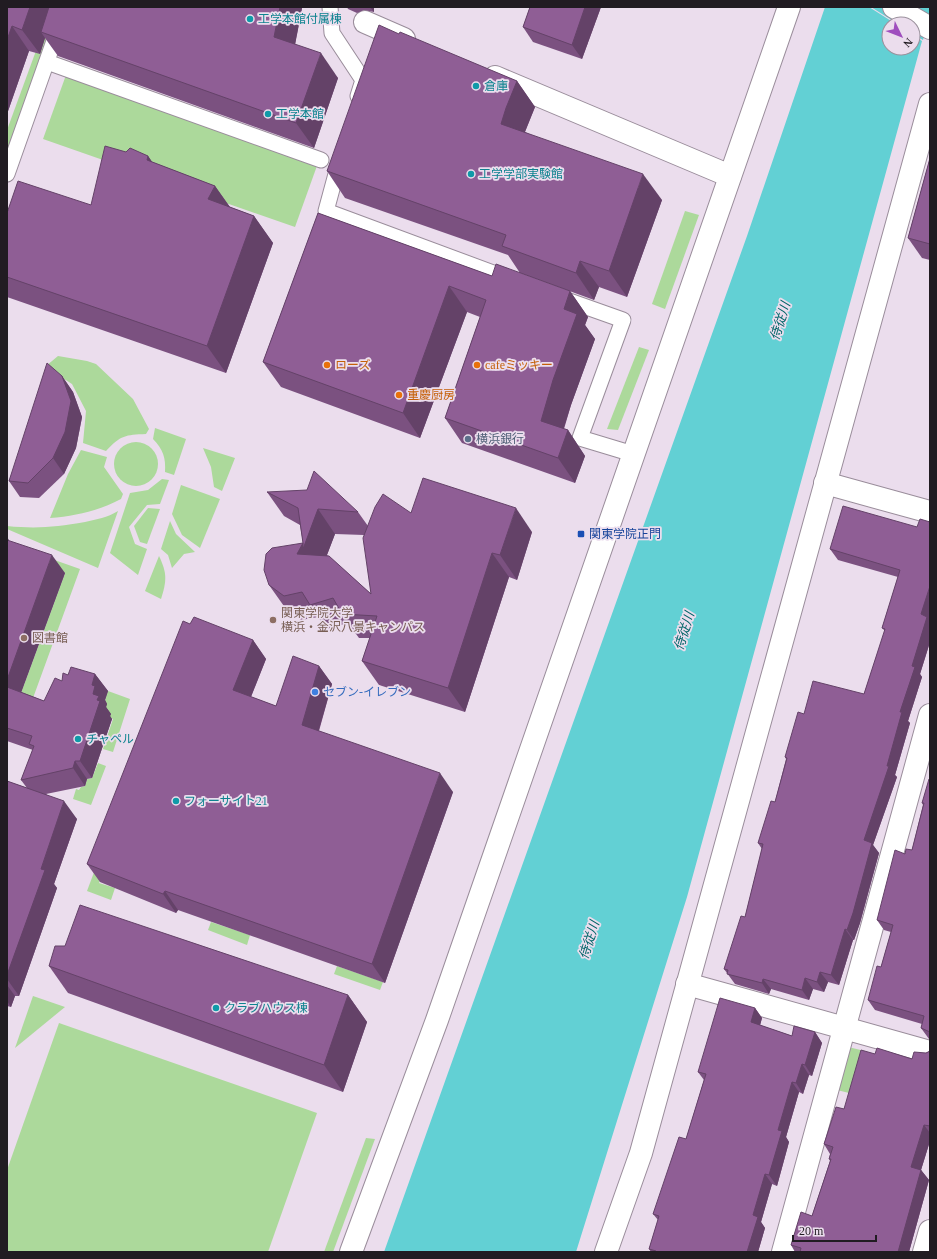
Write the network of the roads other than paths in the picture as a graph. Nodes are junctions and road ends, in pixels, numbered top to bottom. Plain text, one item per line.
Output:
1 (66, 7) edge
2 (330, 7) edge
3 (789, 7) edge
4 (894, 7) edge
5 (365, 22) dead end
6 (927, 26) edge
7 (423, 47) edge
8 (47, 62) junction
9 (474, 68) edge
10 (930, 104) edge
11 (354, 111) edge
12 (343, 149) edge
13 (321, 160) dead end
14 (7, 174) edge
15 (730, 176) junction
16 (528, 285) edge
17 (550, 294) edge
18 (633, 454) junction
19 (826, 483) junction
20 (930, 512) edge
21 (930, 715) edge
22 (687, 984) junction
23 (845, 1030) junction
24 (930, 1052) edge
25 (930, 1231) edge
26 (351, 1252) edge
27 (606, 1252) edge
28 (783, 1252) edge
29 (924, 1252) edge

1 - 8 lane
2 - 11 lane
3 - 15 street
4 - 6 street
5 - 7 street
8 - 13 lane
8 - 14 lane
9 - 15 street
10 - 19 street
12 - 16 lane
15 - 18 street
17 - 18 lane
18 - 26 street
19 - 20 street
19 - 22 street
21 - 23 street
22 - 23 street
22 - 27 street
23 - 24 street
23 - 28 street
25 - 29 street

